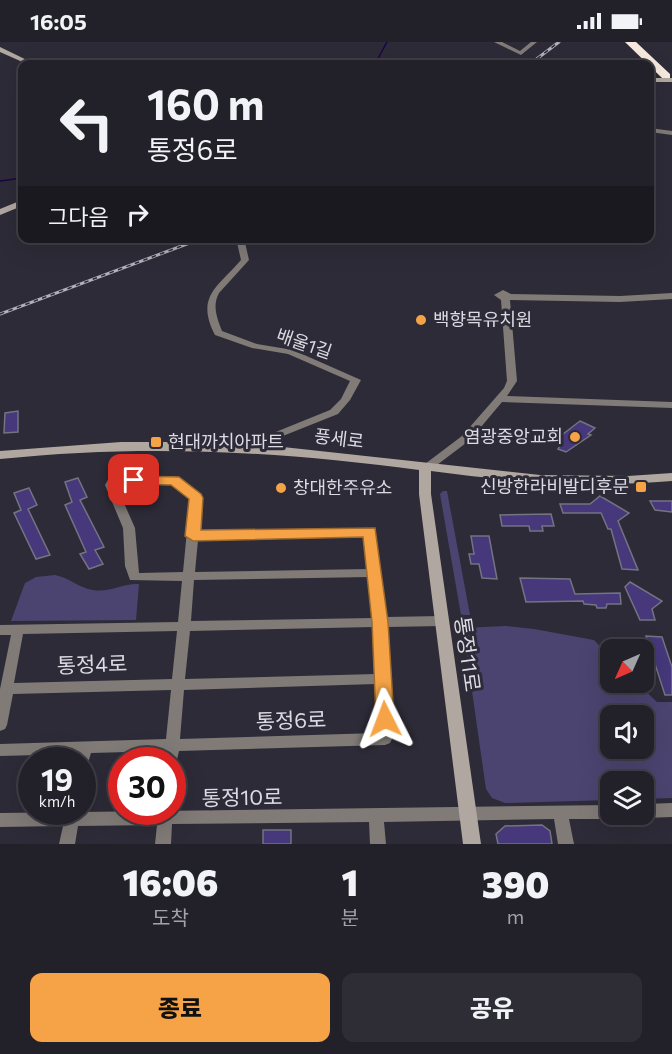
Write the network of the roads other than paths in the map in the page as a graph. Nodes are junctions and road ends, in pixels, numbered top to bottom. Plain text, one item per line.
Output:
1 (497, 42) edge
2 (534, 42) edge
3 (622, 42) edge
4 (630, 42) edge
5 (0, 49) edge
6 (23, 60) edge
7 (641, 60) edge
8 (644, 60) edge
9 (654, 68) edge
10 (654, 78) edge
11 (671, 78) edge
12 (654, 131) edge
13 (672, 133) edge
14 (18, 202) edge
15 (0, 210) edge
16 (241, 243) edge
17 (672, 296) edge
18 (503, 399) junction
19 (672, 405) edge
20 (244, 448) junction
21 (15, 453) junction
22 (0, 455) edge
23 (0, 460) edge
24 (425, 469) junction
25 (672, 477) edge
26 (193, 536) junction
27 (375, 573) junction
28 (189, 577) junction
29 (442, 621) junction
30 (380, 622) junction
31 (185, 627) junction
32 (18, 629) junction
33 (0, 630) edge
34 (383, 679) junction
35 (179, 683) junction
36 (7, 689) junction
37 (0, 724) edge
38 (173, 745) junction
39 (0, 750) edge
40 (18, 751) edge
41 (96, 754) edge
42 (672, 810) edge
43 (654, 811) edge
44 (600, 812) edge
45 (468, 814) junction
46 (560, 814) junction
47 (186, 816) edge
48 (376, 817) junction
49 (18, 819) edge
50 (0, 820) edge
51 (70, 825) edge
52 (165, 825) edge
53 (67, 844) edge
54 (163, 844) edge
55 (378, 844) edge
56 (472, 844) edge
57 (566, 844) edge

1 - 2 street
3 - 7 highway
4 - 8 highway
5 - 6 street
9 - 11 highway
10 - 11 street
12 - 13 street
14 - 15 street
16 - 20 street, 배울1길
17 - 18 street
18 - 19 street
18 - 24 street
20 - 21 street, 풍세로
20 - 24 street, 풍세로
21 - 22 street, 풍세로
21 - 23 street
24 - 25 street, 풍세로
24 - 29 street, 통정11로
26 - 27 street, 통정6로
26 - 28 street
26 - 28 street
27 - 28 street
27 - 30 street, 통정6로
28 - 31 street
29 - 30 street
29 - 45 street, 통정11로
30 - 31 street
30 - 34 street, 통정6로
31 - 32 street
31 - 35 street
32 - 33 street
32 - 36 street
34 - 35 street
34 - 38 street, 통정6로
35 - 36 street, 통정4로
35 - 38 street
36 - 37 street
38 - 41 street
39 - 40 street
42 - 43 street
44 - 46 street, 통정10로
45 - 46 street, 통정10로
45 - 48 street, 통정10로
45 - 56 street, 통정11로
46 - 57 street
47 - 48 street, 통정10로
48 - 55 street
49 - 50 street, 통정10로
51 - 53 street
52 - 54 street

